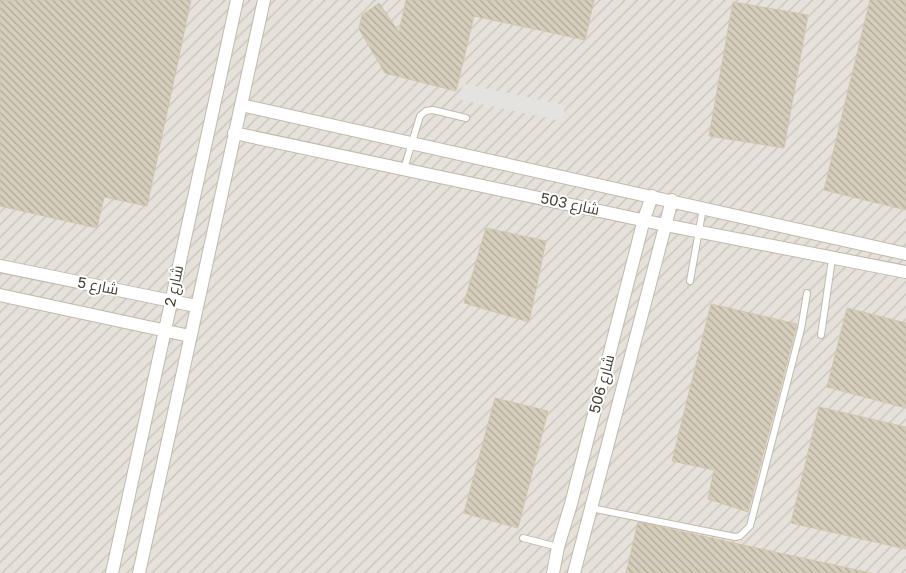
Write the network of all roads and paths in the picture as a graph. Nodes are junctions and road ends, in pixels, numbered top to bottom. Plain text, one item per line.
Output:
1 (237, 0) edge
2 (264, 0) edge
3 (241, 105) junction
4 (466, 118) dead end
5 (234, 133) junction
6 (411, 142) junction
7 (404, 169) junction
8 (652, 196) junction
9 (672, 200) junction
10 (703, 208) junction
11 (644, 219) junction
12 (665, 225) junction
13 (699, 231) junction
14 (833, 237) junction
15 (906, 254) edge
16 (832, 258) junction
17 (0, 266) edge
18 (906, 272) edge
19 (690, 282) dead end
20 (807, 293) dead end
21 (0, 295) edge
22 (171, 301) junction
23 (196, 306) junction
24 (165, 330) junction
25 (822, 335) dead end
26 (190, 336) junction
27 (605, 373) junction
28 (625, 378) junction
29 (591, 508) junction
30 (523, 538) dead end
31 (558, 547) junction
32 (112, 573) edge
33 (139, 573) edge
34 (553, 573) edge
35 (574, 573) edge

1 - 22 street, شارع 2
2 - 3 street, شارع 2
3 - 5 street, شارع 2
3 - 6 street, شارع 503
4 - 6 lane
5 - 7 street, شارع 503
5 - 23 street, شارع 2
6 - 7 lane
6 - 8 street, شارع 503
7 - 11 street, شارع 503
8 - 9 street, شارع 503
8 - 11 street, شارع 506
9 - 10 street, شارع 503
9 - 12 street, شارع 506
10 - 13 lane
10 - 14 street, شارع 503
11 - 12 street, شارع 503
11 - 27 street, شارع 506
12 - 13 street, شارع 503
12 - 28 street, شارع 506
13 - 16 street, شارع 503
13 - 19 lane
14 - 15 street, شارع 503
14 - 16 street
16 - 18 street, شارع 503
16 - 25 lane
17 - 22 street, شارع 5
20 - 29 lane
21 - 24 street, شارع 5
22 - 23 street, شارع 5
22 - 24 street, شارع 2
23 - 26 street, شارع 2
24 - 26 street, شارع 5
24 - 32 street, شارع 2
26 - 33 street, شارع 2
27 - 28 street
27 - 31 street, شارع 506
28 - 29 street, شارع 506
29 - 35 street, شارع 506
30 - 31 lane
31 - 34 street, شارع 506

